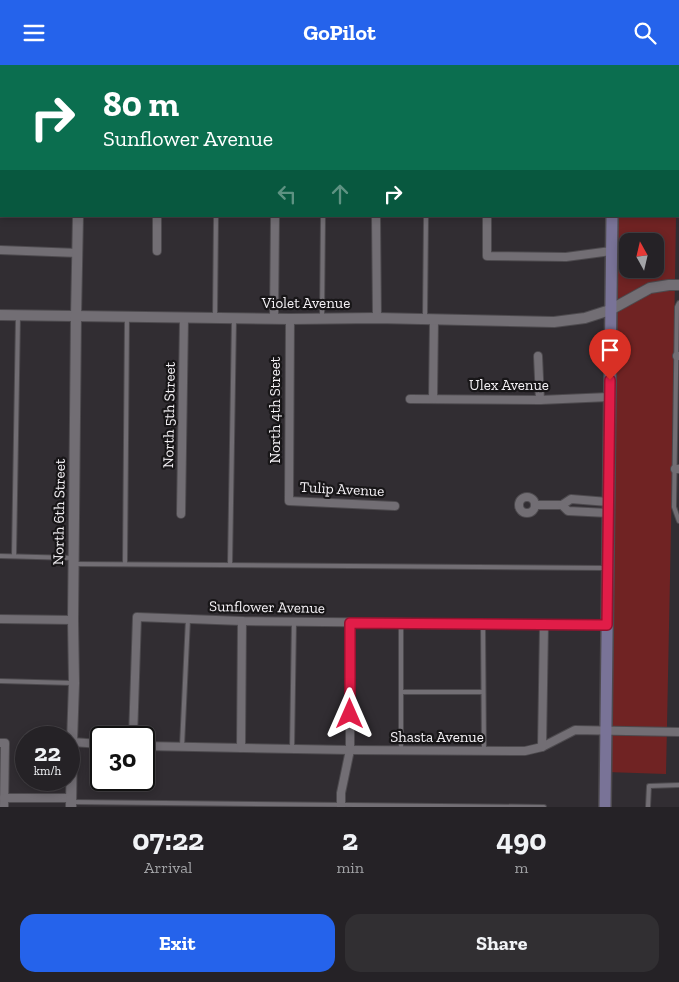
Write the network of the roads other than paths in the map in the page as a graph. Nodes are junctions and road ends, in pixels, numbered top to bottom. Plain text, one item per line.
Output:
1 (78, 217) edge
2 (157, 217) edge
3 (216, 217) edge
4 (275, 217) edge
5 (323, 217) edge
6 (376, 217) edge
7 (426, 217) edge
8 (487, 217) edge
9 (612, 217) edge
10 (0, 250) edge
11 (157, 251) dead end
12 (611, 251) junction
13 (78, 253) junction
14 (679, 285) edge
15 (679, 303) edge
16 (610, 310) junction
17 (0, 315) edge
18 (18, 316) junction
19 (76, 317) junction
20 (127, 317) junction
21 (184, 317) junction
22 (215, 318) junction
23 (234, 318) junction
24 (377, 318) junction
25 (274, 319) junction
26 (290, 319) junction
27 (322, 319) junction
28 (430, 319) junction
29 (538, 356) dead end
30 (678, 356) edge
31 (609, 397) junction
32 (410, 399) dead end
33 (432, 399) junction
34 (540, 400) junction
35 (677, 414) edge
36 (677, 469) edge
37 (289, 501) joint
38 (395, 505) dead end
39 (536, 505) dead end
40 (562, 505) junction
41 (608, 507) junction
42 (181, 514) dead end
43 (679, 521) edge
44 (0, 556) edge
45 (14, 556) junction
46 (73, 561) junction
47 (125, 564) junction
48 (230, 565) junction
49 (608, 568) junction
50 (0, 619) edge
51 (188, 619) junction
52 (73, 620) junction
53 (242, 621) junction
54 (294, 622) junction
55 (350, 623) junction
56 (401, 623) junction
57 (483, 624) junction
58 (544, 625) junction
59 (607, 625) junction
60 (0, 681) edge
61 (74, 683) junction
62 (400, 692) junction
63 (483, 692) junction
64 (73, 726) edge
65 (133, 726) edge
66 (606, 731) junction
67 (679, 732) edge
68 (3, 743) edge
69 (155, 746) edge
70 (182, 747) junction
71 (542, 747) junction
72 (242, 748) junction
73 (292, 749) junction
74 (350, 750) junction
75 (400, 751) junction
76 (484, 751) junction
77 (679, 785) edge
78 (4, 798) junction
79 (39, 798) junction
80 (72, 802) edge
81 (341, 805) edge
82 (4, 807) edge
83 (38, 807) edge
84 (544, 807) edge
85 (605, 807) edge
86 (648, 807) edge

1 - 13 street, North 6th Street
2 - 11 street
3 - 22 lane
4 - 25 street
5 - 27 lane
6 - 24 street
7 - 28 lane
8 - 12 street
9 - 12 main road
10 - 13 street
12 - 16 main road
13 - 19 street, North 6th Street
14 - 16 street, Violet Avenue
15 - 30 lane
16 - 28 street, Violet Avenue
16 - 31 main road
17 - 18 street, Violet Avenue
18 - 19 street, Violet Avenue
18 - 45 lane
19 - 20 street, Violet Avenue
19 - 46 street, North 6th Street
20 - 21 street, Violet Avenue
20 - 47 lane
21 - 22 street, Violet Avenue
21 - 42 street, North 5th Street
22 - 23 street, Violet Avenue
23 - 25 street, Violet Avenue
23 - 48 lane
24 - 27 street, Violet Avenue
24 - 28 street, Violet Avenue
25 - 26 street, Violet Avenue
26 - 27 street, Violet Avenue
26 - 37 street, North 4th Street
28 - 33 street
29 - 34 street
30 - 35 lane
31 - 34 street, Ulex Avenue
31 - 41 main road
32 - 33 street, Ulex Avenue
33 - 34 street, Ulex Avenue
35 - 36 lane
36 - 43 lane
37 - 38 street, Tulip Avenue
39 - 40 street
40 - 41 street
40 - 41 street
41 - 49 main road
44 - 45 lane
45 - 46 lane
46 - 47 lane
46 - 52 street, North 6th Street
47 - 48 lane
48 - 49 lane
49 - 59 main road
50 - 52 street
51 - 53 street, Sunflower Avenue
51 - 65 street, Sunflower Avenue
51 - 70 lane
52 - 61 street, North 6th Street
53 - 54 street, Sunflower Avenue
53 - 72 street
54 - 55 street, Sunflower Avenue
54 - 73 lane
55 - 56 street, Sunflower Avenue
55 - 74 street
56 - 57 street, Sunflower Avenue
56 - 62 lane
57 - 58 street, Sunflower Avenue
57 - 63 lane
58 - 59 street, Sunflower Avenue
58 - 71 street
59 - 66 main road
60 - 61 lane
61 - 64 street, North 6th Street
62 - 63 lane
62 - 75 lane
63 - 76 lane
66 - 67 street, Shasta Avenue
66 - 71 street, Shasta Avenue
66 - 85 main road
68 - 78 street
69 - 70 street, Shasta Avenue
70 - 72 street, Shasta Avenue
71 - 76 street, Shasta Avenue
72 - 73 street, Shasta Avenue
73 - 74 street, Shasta Avenue
74 - 75 street, Shasta Avenue
74 - 81 street
75 - 76 street, Shasta Avenue
77 - 86 lane
78 - 79 street
78 - 82 street
79 - 80 street
79 - 83 street
80 - 81 lane
81 - 84 lane

